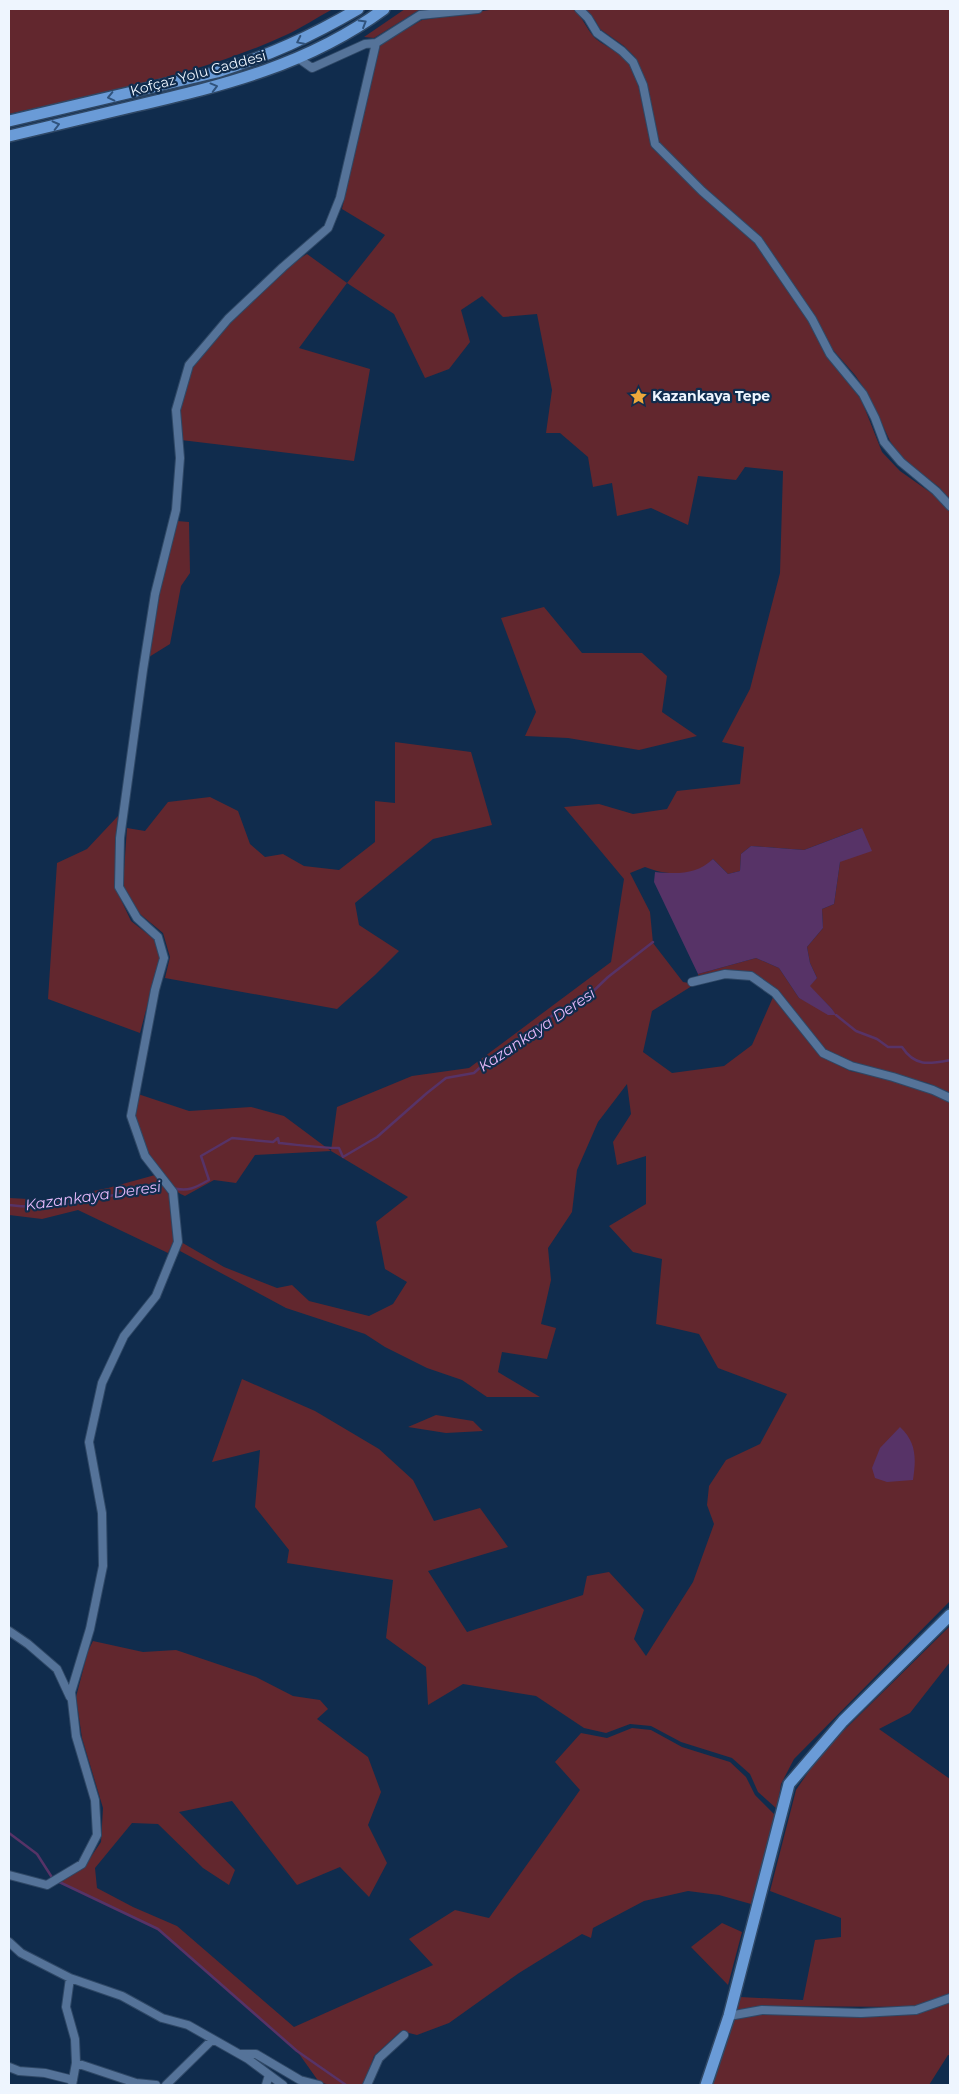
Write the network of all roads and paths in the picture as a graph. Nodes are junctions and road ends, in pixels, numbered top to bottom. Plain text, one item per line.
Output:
1 (358, 9) edge
2 (384, 9) edge
3 (478, 9) edge
4 (579, 9) edge
5 (376, 43) junction
6 (298, 58) junction
7 (9, 121) edge
8 (9, 136) edge
9 (950, 506) edge
10 (692, 982) dead end
11 (950, 1098) edge
12 (950, 1615) edge
13 (9, 1631) edge
14 (72, 1701) junction
15 (9, 1875) edge
16 (9, 1942) edge
17 (70, 1978) junction
18 (950, 1998) edge
19 (729, 2016) junction
20 (404, 2036) dead end
21 (212, 2040) junction
22 (240, 2054) junction
23 (76, 2064) junction
24 (9, 2067) edge
25 (269, 2075) junction
26 (72, 2084) edge
27 (137, 2084) edge
28 (156, 2085) edge
29 (166, 2085) edge
30 (266, 2085) edge
31 (283, 2085) edge
32 (319, 2085) edge
33 (367, 2085) edge
34 (706, 2085) edge

1 -> 7 main road, Kofçaz Yolu Caddesi
6 -> 2 main road, Kofçaz Yolu Caddesi
3 - 5 street
4 - 9 street
5 - 6 street
5 - 14 street
8 -> 6 main road, Kofçaz Yolu Caddesi
10 - 11 street
12 - 19 main road
13 - 14 street
14 - 15 street
16 - 17 street
17 - 21 street
17 - 23 street
18 - 19 street
19 - 34 main road
20 - 33 street
21 - 22 street
21 - 29 street
22 - 25 street
22 - 32 street
23 - 26 street
23 - 27 street
24 - 26 street
25 - 30 street
25 - 31 street
27 - 28 street

